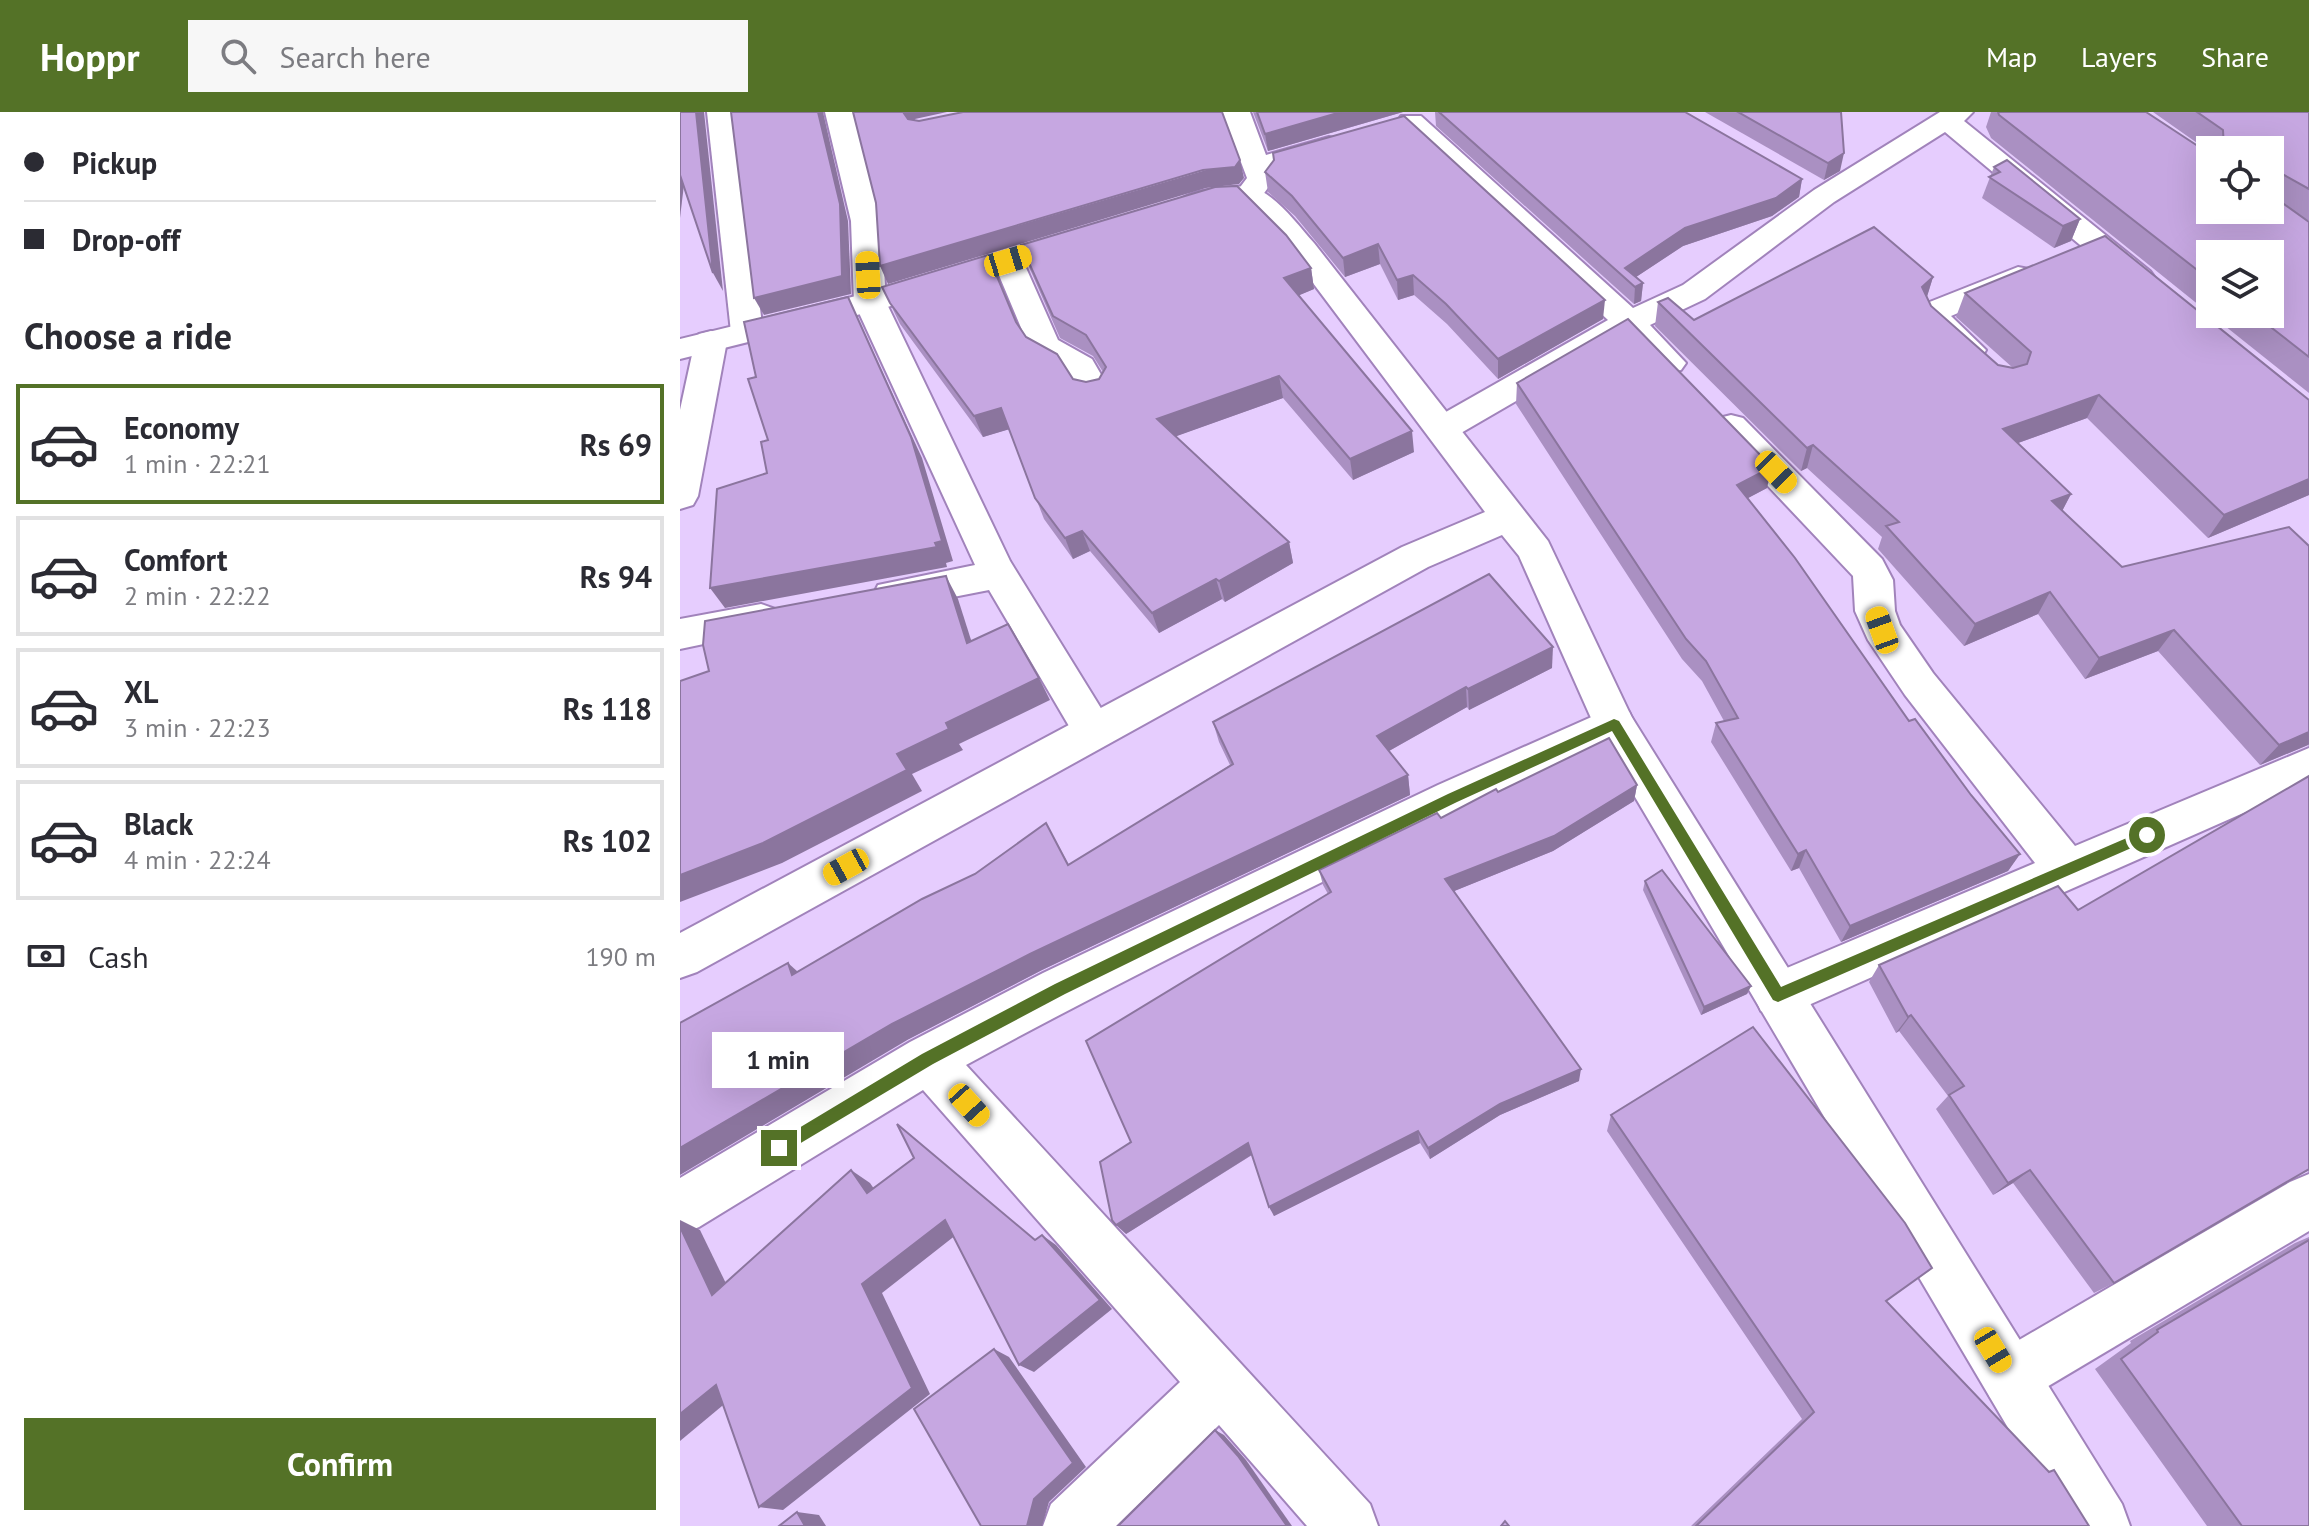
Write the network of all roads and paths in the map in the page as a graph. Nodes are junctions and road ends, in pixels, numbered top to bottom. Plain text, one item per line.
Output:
1 (721, 112) edge
2 (839, 112) edge
3 (1236, 112) edge
4 (1443, 112) edge
5 (1953, 117) edge
6 (1411, 122) junction
7 (1380, 130) edge
8 (1349, 139) edge
9 (1253, 181) junction
10 (1798, 181) edge
11 (1824, 196) junction
12 (1157, 215) edge
13 (1112, 229) edge
14 (2069, 255) junction
15 (1008, 261) junction
16 (2157, 293) edge
17 (870, 302) junction
18 (1629, 322) junction
19 (747, 332) junction
20 (695, 345) edge
21 (1991, 369) edge
22 (1093, 390) edge
23 (1442, 429) junction
24 (680, 496) edge
25 (1509, 517) junction
26 (999, 574) junction
27 (850, 602) edge
28 (790, 614) edge
29 (680, 634) edge
30 (1614, 724) junction
31 (1094, 731) junction
32 (2309, 765) edge
33 (2067, 870) junction
34 (680, 957) edge
35 (1778, 995) junction
36 (928, 1059) junction
37 (2309, 1201) edge
38 (680, 1208) edge
39 (2010, 1377) junction
40 (1221, 1383) junction
41 (1073, 1526) edge
42 (1348, 1526) edge
43 (2100, 1526) edge

1 - 19 street
2 - 17 street
3 - 9 street
4 - 6 street
5 - 11 street
5 - 14 street
6 - 7 street
6 - 18 street
8 - 9 street
9 - 12 street
9 - 23 street
10 - 11 street
11 - 18 street
13 - 15 street
14 - 16 street
14 - 21 street
15 - 17 street
15 - 22 street
17 - 19 street
17 - 26 street
18 - 23 street
18 - 33 street
19 - 20 street
20 - 24 street
23 - 25 street
25 - 30 street
25 - 31 street
26 - 27 street
26 - 31 street
28 - 29 street
30 - 35 street
30 - 36 street
31 - 34 street
32 - 33 street
33 - 35 street
35 - 39 street
36 - 38 street
36 - 40 street
37 - 39 street
39 - 43 street
40 - 41 street
40 - 42 street

